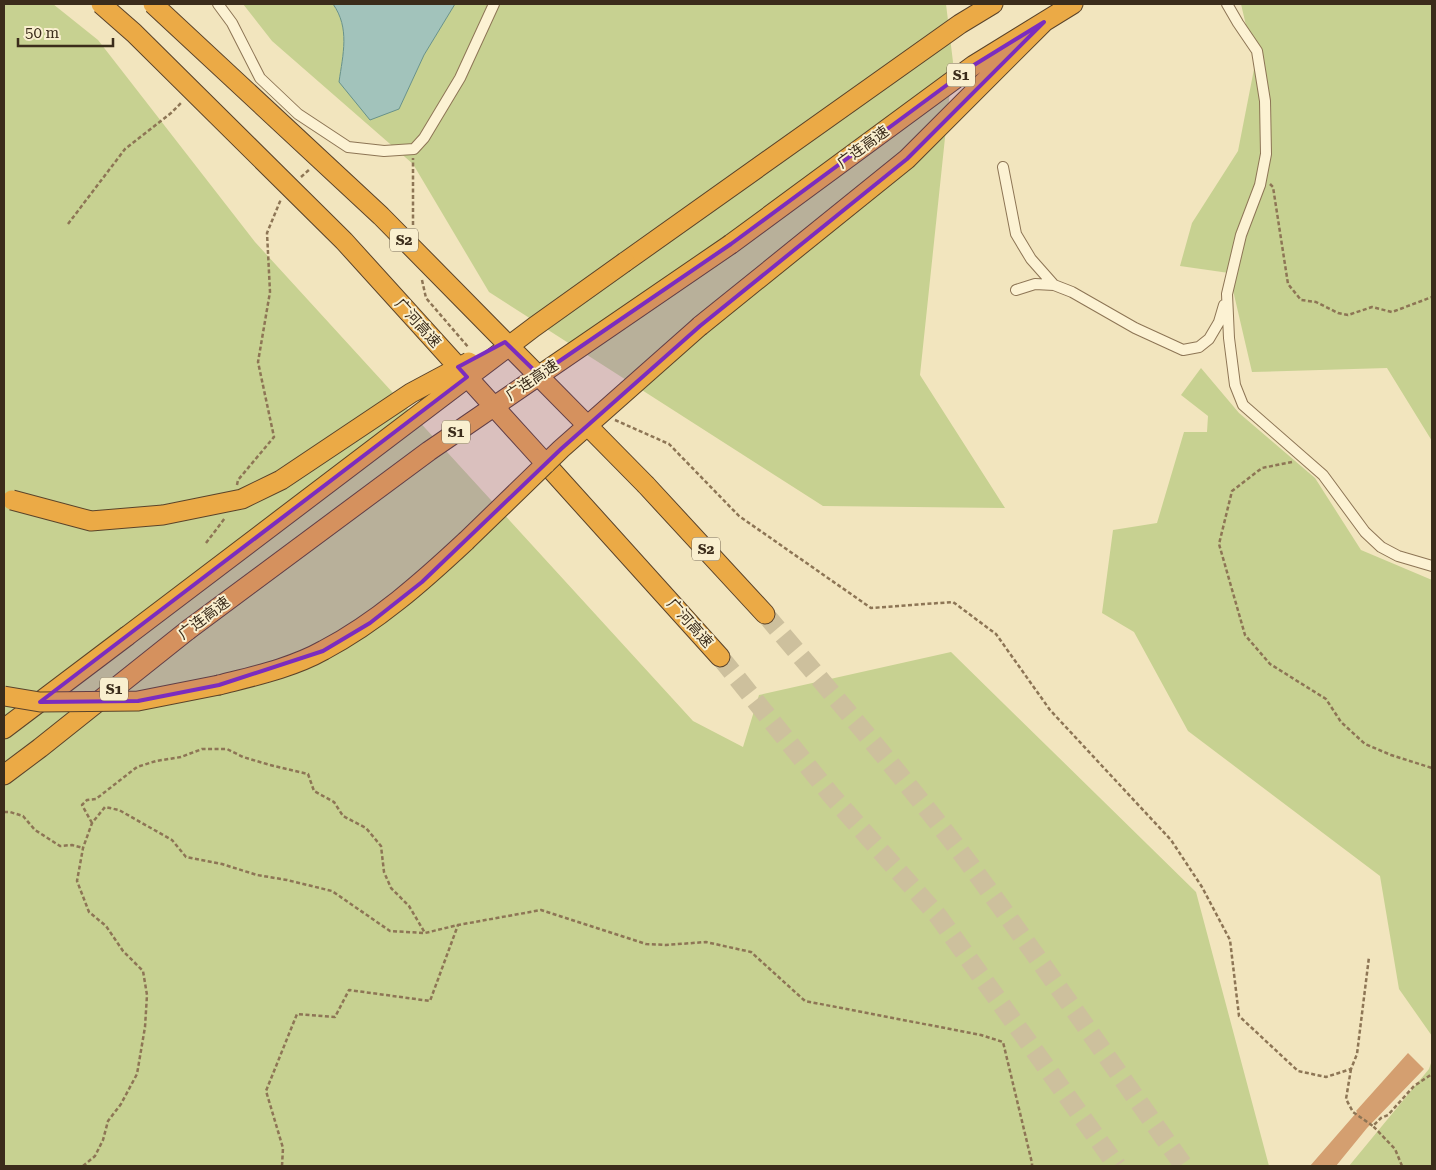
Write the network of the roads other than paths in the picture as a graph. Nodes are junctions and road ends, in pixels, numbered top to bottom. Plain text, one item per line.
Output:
1 (102, 4) edge
2 (153, 4) edge
3 (218, 4) edge
4 (494, 4) edge
5 (993, 4) edge
6 (1073, 4) edge
7 (1227, 4) edge
8 (1044, 22) junction
9 (1003, 167) dead end
10 (1054, 285) junction
11 (1016, 290) dead end
12 (1227, 294) junction
13 (534, 327) junction
14 (8, 499) edge
15 (1432, 566) edge
16 (766, 614) tunnel mouth
17 (720, 656) tunnel mouth
18 (4, 696) edge
19 (4, 729) edge
20 (4, 775) edge

1 - 17 highway, 广河高速, bridge
2 - 16 highway, S2, bridge
3 - 4 street
5 - 13 highway, S1, bridge
6 - 8 highway, 广连高速 / S1
7 - 12 street
8 - 18 highway, bridge
8 - 20 highway, 广连高速 / S1, bridge
9 - 10 street
10 - 11 street
10 - 12 street
12 - 15 street
13 - 14 highway, bridge
13 - 19 highway, S1, bridge

